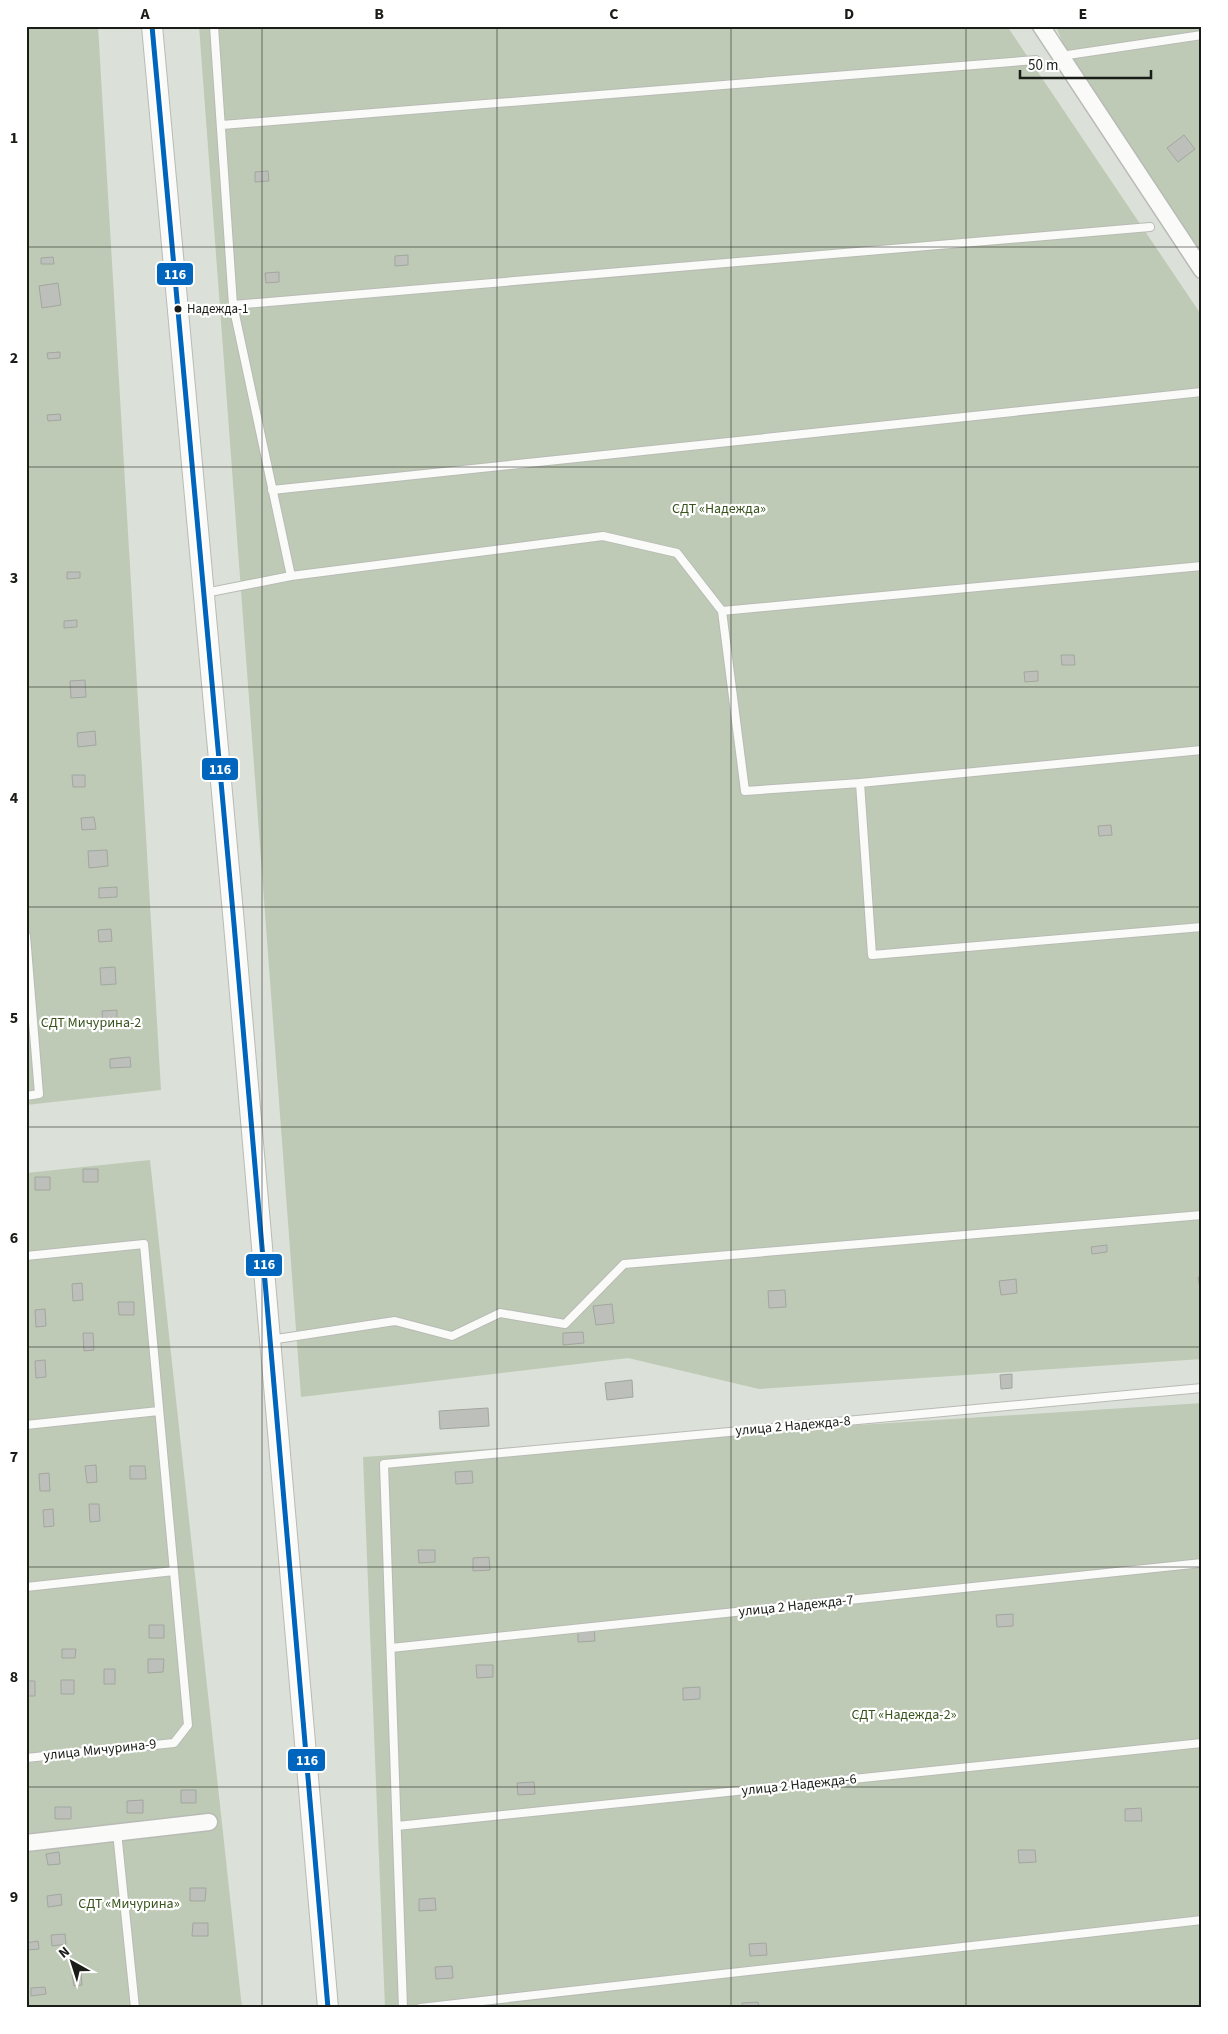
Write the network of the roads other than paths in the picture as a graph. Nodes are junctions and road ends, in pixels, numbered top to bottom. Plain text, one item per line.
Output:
1 (152, 26) edge
2 (214, 26) edge
3 (1041, 26) edge
4 (1202, 35) edge
5 (1061, 56) junction
6 (1036, 60) dead end
7 (222, 124) junction
8 (1150, 227) dead end
9 (1202, 270) edge
10 (233, 305) junction
11 (1202, 392) edge
12 (272, 490) junction
13 (1202, 566) edge
14 (291, 576) junction
15 (203, 593) junction
16 (722, 611) junction
17 (1202, 750) edge
18 (860, 783) junction
19 (1202, 927) edge
20 (26, 936) edge
21 (26, 1096) edge
22 (1202, 1215) edge
23 (26, 1256) edge
24 (270, 1340) junction
25 (1202, 1388) edge
26 (159, 1412) junction
27 (26, 1425) edge
28 (1202, 1563) edge
29 (174, 1572) junction
30 (26, 1587) edge
31 (391, 1648) junction
32 (1202, 1743) edge
33 (26, 1758) edge
34 (208, 1822) dead end
35 (397, 1826) junction
36 (117, 1832) junction
37 (26, 1843) edge
38 (1202, 1920) edge
39 (135, 2008) edge
40 (328, 2008) edge
41 (403, 2008) edge
42 (420, 2008) edge

1 - 15 street
2 - 7 lane
3 - 5 street
4 - 5 lane
5 - 9 street
6 - 7 lane
7 - 10 lane
8 - 10 lane
10 - 12 lane
11 - 12 lane
12 - 14 lane
13 - 16 lane
14 - 15 lane
14 - 16 lane
15 - 24 street
16 - 18 lane
17 - 18 lane
18 - 19 lane
20 - 21 lane
22 - 24 lane
23 - 26 lane
24 - 40 street
25 - 31 lane, улица 2 Надежда-8
26 - 27 lane
26 - 29 lane
28 - 31 lane, улица 2 Надежда-7
29 - 30 lane
29 - 33 lane, улица Мичурина-9
31 - 35 lane
32 - 35 lane, улица 2 Надежда-6
34 - 36 street
35 - 41 lane
36 - 37 street
36 - 39 lane
38 - 42 lane

